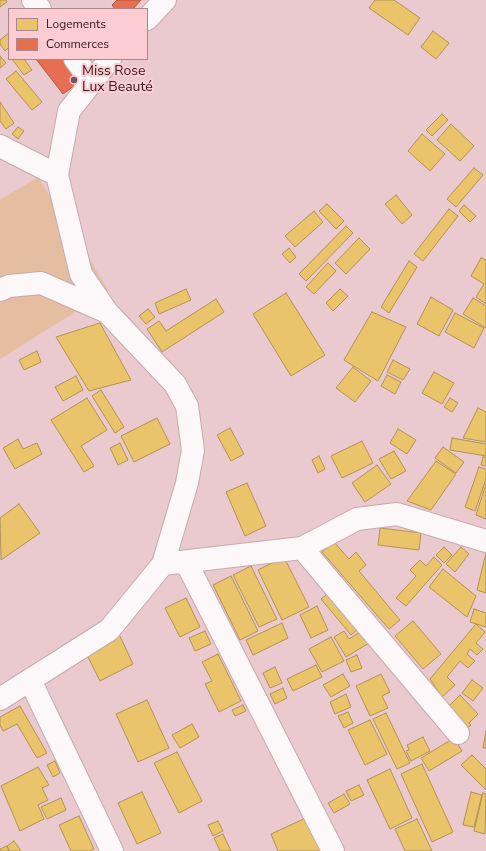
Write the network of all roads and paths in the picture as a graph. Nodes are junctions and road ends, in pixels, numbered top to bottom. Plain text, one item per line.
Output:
1 (33, 0) edge
2 (165, 0) edge
3 (39, 8) edge
4 (148, 18) edge
5 (77, 60) edge
6 (109, 60) edge
7 (92, 82) junction
8 (0, 146) edge
9 (57, 175) junction
10 (0, 290) edge
11 (107, 312) junction
12 (486, 541) edge
13 (302, 548) junction
14 (186, 562) junction
15 (163, 564) junction
16 (30, 680) junction
17 (0, 699) edge
18 (458, 733) dead end
19 (112, 851) edge
20 (333, 851) edge

1 - 3 street
2 - 4 street
5 - 7 street
6 - 7 street
7 - 9 street
8 - 9 street
9 - 11 street
10 - 11 street
11 - 15 street
12 - 13 street
13 - 14 street
13 - 18 street
14 - 15 street
14 - 20 street
15 - 16 street
16 - 17 street
16 - 19 street

